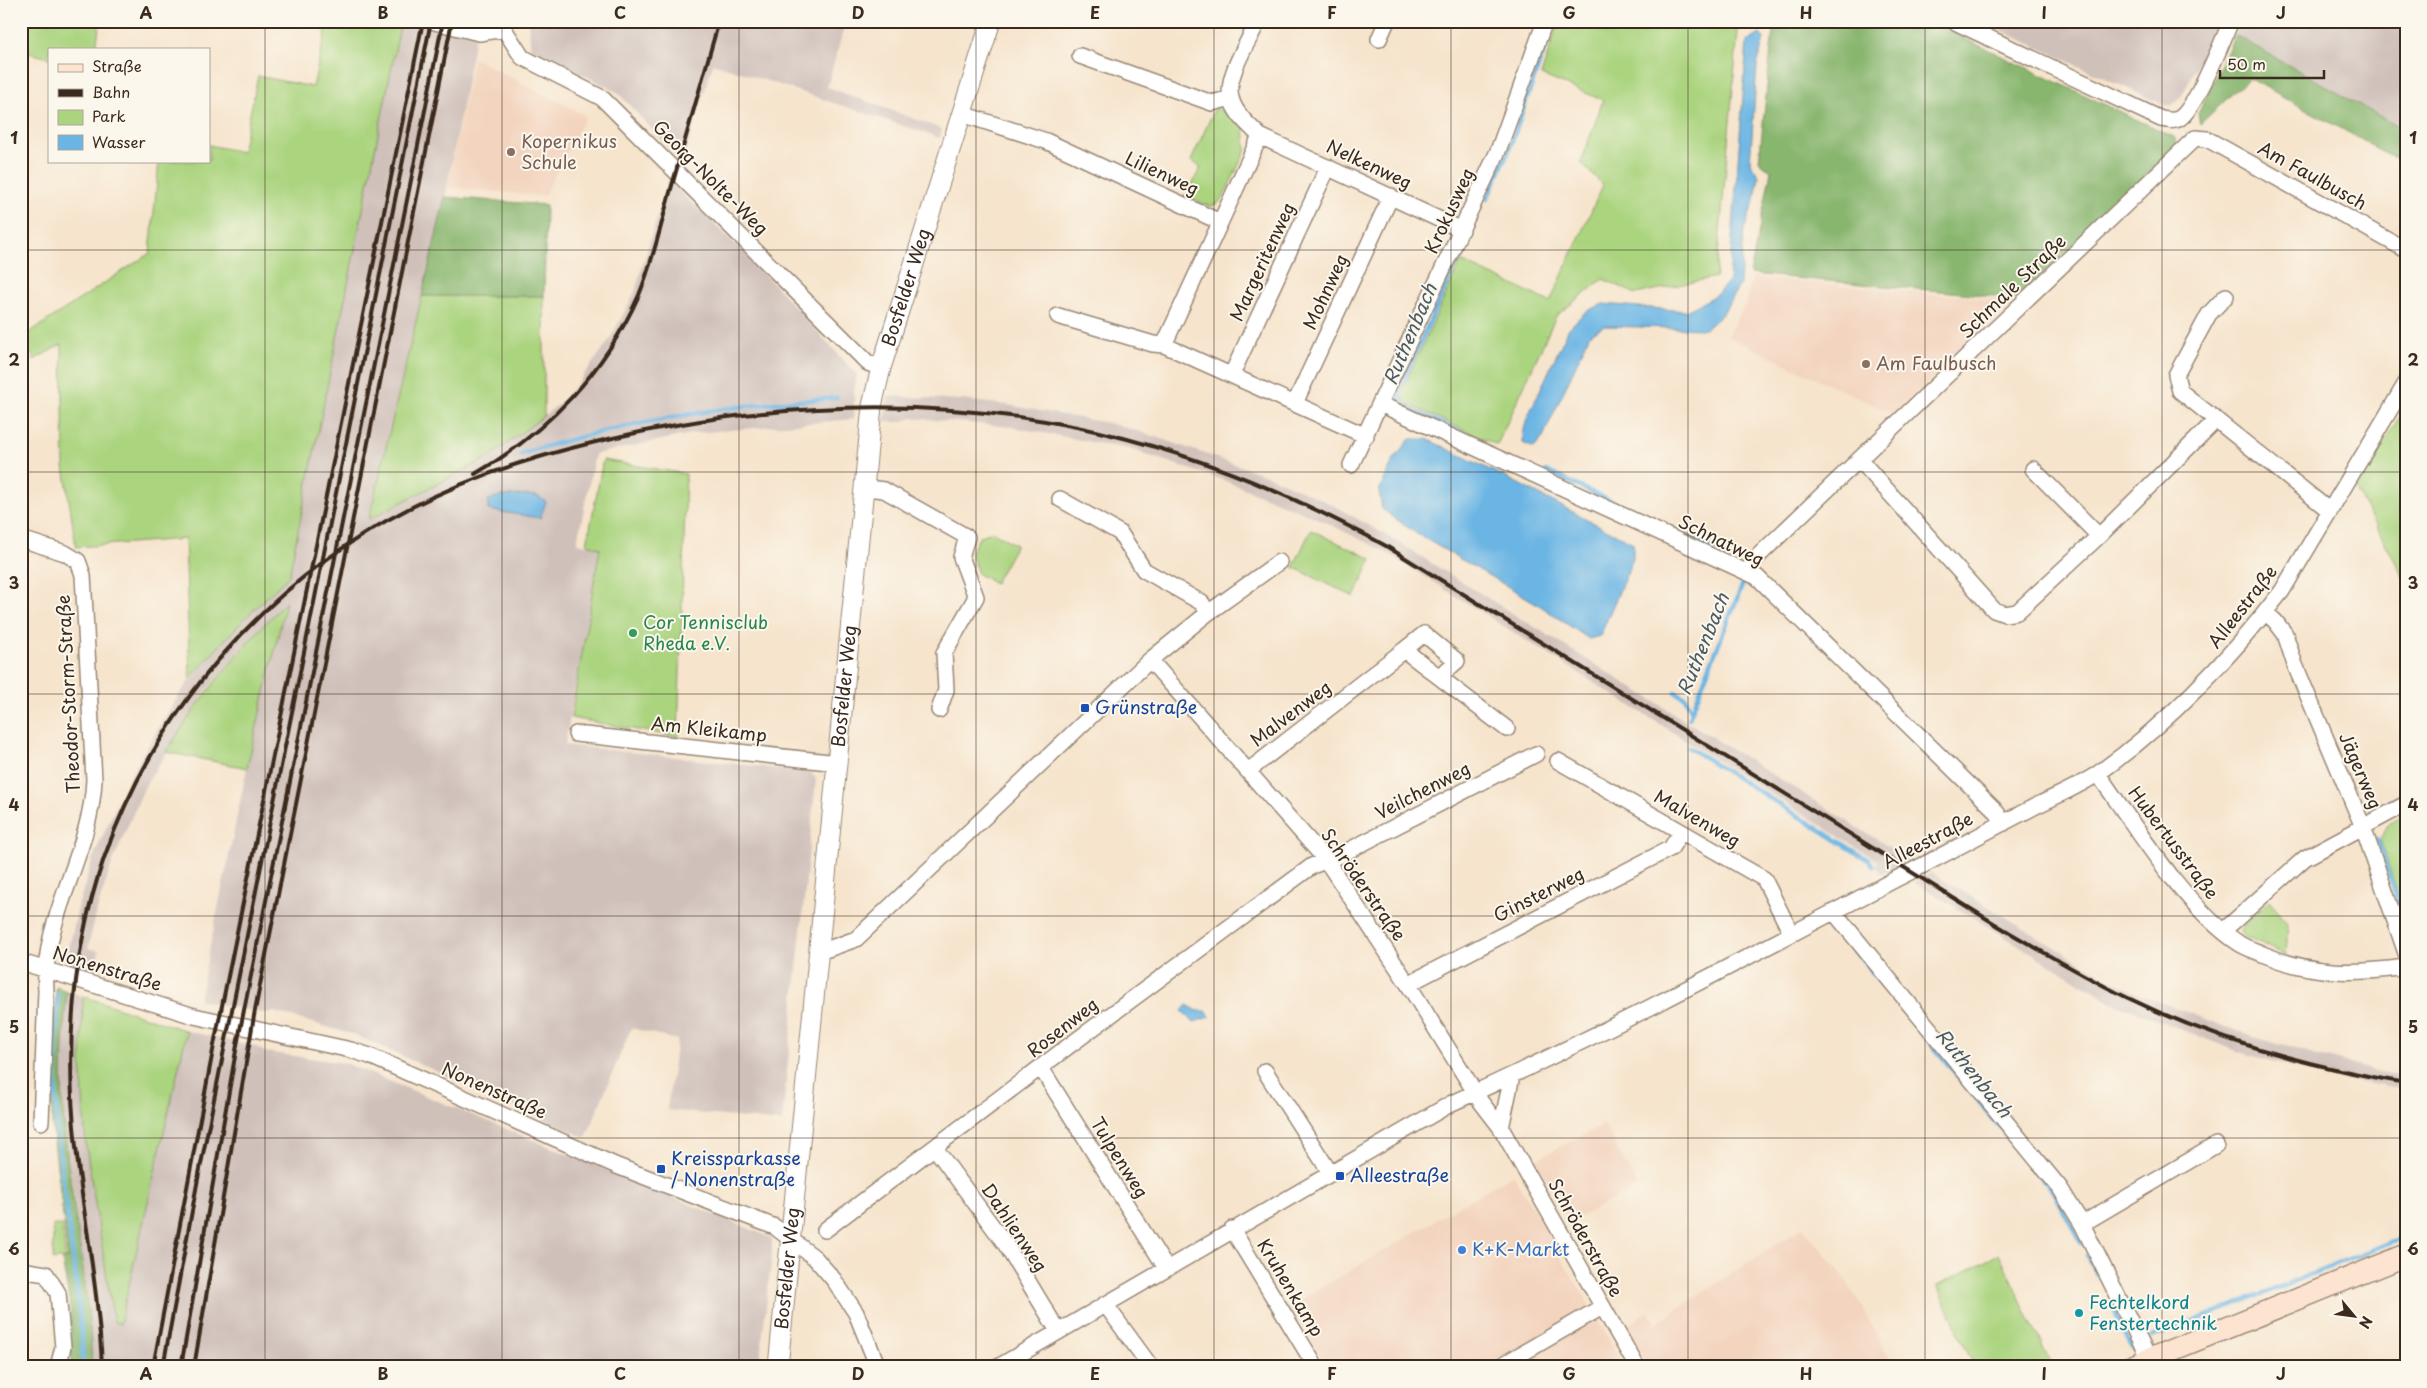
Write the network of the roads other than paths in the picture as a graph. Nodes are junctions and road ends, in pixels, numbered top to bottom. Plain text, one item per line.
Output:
1 (431, 21) edge
2 (991, 21) edge
3 (1258, 21) edge
4 (1387, 21) edge
5 (1544, 21) edge
6 (1953, 21) edge
7 (2232, 21) edge
8 (1379, 39) dead end
9 (1080, 56) dead end
10 (1231, 98) junction
11 (962, 114) junction
12 (1260, 136) junction
13 (2199, 137) joint
14 (1328, 167) junction
15 (1391, 196) junction
16 (1220, 222) junction
17 (1462, 230) junction
18 (2406, 250) edge
19 (2226, 296) dead end
20 (1058, 316) dead end
21 (1164, 345) junction
22 (881, 368) junction
23 (1232, 374) junction
24 (2406, 383) edge
25 (1295, 403) junction
26 (1380, 404) junction
27 (2216, 420) junction
28 (1366, 436) junction
29 (1860, 460) junction
30 (1351, 465) dead end
31 (2033, 469) dead end
32 (866, 488) junction
33 (1060, 499) dead end
34 (2330, 511) junction
35 (2099, 536) junction
36 (21, 539) edge
37 (1279, 562) dead end
38 (1748, 572) junction
39 (1208, 613) junction
40 (2266, 613) junction
41 (1404, 650) junction
42 (1150, 660) junction
43 (1439, 678) junction
44 (939, 710) dead end
45 (1507, 729) dead end
46 (576, 734) dead end
47 (1536, 754) dead end
48 (1558, 761) dead end
49 (838, 763) junction
50 (1248, 771) junction
51 (2098, 774) junction
52 (2406, 804) edge
53 (2004, 823) junction
54 (2363, 827) junction
55 (1681, 832) junction
56 (1326, 860) junction
57 (1834, 912) junction
58 (2223, 931) junction
59 (1791, 933) junction
60 (820, 950) junction
61 (2406, 953) edge
62 (21, 962) edge
63 (2406, 967) edge
64 (44, 969) junction
65 (1408, 984) junction
66 (1041, 1068) junction
67 (1265, 1071) dead end
68 (1512, 1076) junction
69 (1476, 1093) junction
70 (41, 1122) dead end
71 (1501, 1128) junction
72 (2216, 1144) dead end
73 (935, 1148) junction
74 (1331, 1174) junction
75 (2082, 1224) junction
76 (1232, 1229) junction
77 (825, 1230) dead end
78 (790, 1240) junction
79 (2406, 1255) edge
80 (1166, 1268) junction
81 (21, 1270) edge
82 (1105, 1304) junction
83 (1602, 1307) junction
84 (1058, 1331) junction
85 (2149, 1359) junction
86 (58, 1367) edge
87 (778, 1367) edge
88 (878, 1367) edge
89 (998, 1367) edge
90 (1151, 1367) edge
91 (1316, 1367) edge
92 (1500, 1367) edge
93 (1637, 1367) edge
94 (2130, 1367) edge

1 - 22 street, Georg-Nolte-Weg
2 - 11 street, Bosfelder Weg
3 - 10 street
4 - 8 street
5 - 17 street, Krokusweg
6 - 7 street
9 - 10 street
10 - 12 street, Nelkenweg
11 - 16 street, Lilienweg
11 - 22 street, Bosfelder Weg
12 - 14 street, Nelkenweg
12 - 16 street
13 - 18 street, Am Faulbusch
13 - 29 street, Schmale Straße
14 - 15 street, Nelkenweg
14 - 23 street, Margeritenweg
15 - 17 street, Nelkenweg
15 - 25 street, Mohnweg
16 - 21 street
17 - 26 street, Krokusweg
19 - 27 street
20 - 21 street
21 - 23 street
22 - 32 street, Bosfelder Weg
23 - 25 street
24 - 34 street, Alleestraße
25 - 28 street
26 - 28 street, Krokusweg
26 - 38 street, Schnatweg
27 - 34 street
27 - 35 street
28 - 30 street, Krokusweg
29 - 35 street
29 - 38 street, Schmale Straße
31 - 35 street
32 - 44 street
32 - 49 street, Bosfelder Weg
33 - 39 street
34 - 40 street, Alleestraße
36 - 64 street, Theodor-Storm-Straße
37 - 39 street
38 - 53 street, Schnatweg
39 - 42 street
40 - 51 street, Alleestraße
40 - 54 street, Jägerweg
41 - 43 street
41 - 43 street, Malvenweg
41 - 50 street, Malvenweg
42 - 50 street, Schröderstraße
42 - 60 street
43 - 45 street
46 - 49 street, Am Kleikamp
47 - 56 street, Veilchenweg
48 - 55 street, Malvenweg
49 - 60 street, Bosfelder Weg
50 - 56 street, Schröderstraße
51 - 53 street, Alleestraße
51 - 58 street, Hubertusstraße
52 - 54 street
53 - 57 street, Alleestraße
54 - 58 street
54 - 61 street, Jägerweg
55 - 59 street, Malvenweg
55 - 65 street, Ginsterweg
56 - 65 street, Schröderstraße
56 - 66 street, Rosenweg
57 - 59 street, Alleestraße
57 - 75 street
58 - 63 street, Hubertusstraße
59 - 68 street, Alleestraße
60 - 78 street, Bosfelder Weg
62 - 64 street, Nonenstraße
64 - 70 street
64 - 78 street, Nonenstraße
65 - 69 street, Schröderstraße
66 - 73 street, Rosenweg
66 - 80 street, Tulpenweg
67 - 74 street
68 - 69 street, Alleestraße
68 - 71 street
69 - 71 street, Schröderstraße
69 - 74 street, Alleestraße
71 - 83 street, Schröderstraße
72 - 75 street
73 - 77 street, Rosenweg
73 - 84 street, Dahlienweg
74 - 76 street, Alleestraße
75 - 85 street
76 - 80 street, Alleestraße
76 - 91 street, Kruhenkamp
78 - 87 street, Bosfelder Weg
78 - 88 street, Nonenstraße
79 - 85 main road
80 - 82 street, Alleestraße
81 - 86 street
82 - 84 street, Alleestraße
82 - 90 street
83 - 92 street
83 - 93 street, Schröderstraße
84 - 89 street, Alleestraße
85 - 94 main road

